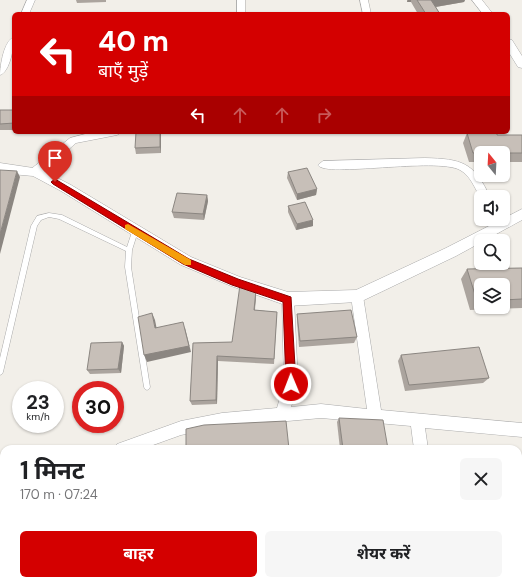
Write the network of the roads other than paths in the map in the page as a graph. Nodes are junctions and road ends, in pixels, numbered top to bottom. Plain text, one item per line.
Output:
1 (32, 0) edge
2 (241, 0) edge
3 (364, 0) edge
4 (478, 0) edge
5 (26, 12) edge
6 (241, 12) edge
7 (367, 12) edge
8 (487, 12) edge
9 (12, 45) edge
10 (510, 45) edge
11 (522, 65) edge
12 (0, 72) edge
13 (95, 134) edge
14 (323, 165) dead end
15 (0, 168) edge
16 (35, 172) junction
17 (482, 190) edge
18 (522, 214) edge
19 (510, 218) edge
20 (492, 226) edge
21 (135, 231) junction
22 (129, 250) junction
23 (357, 296) junction
24 (288, 299) junction
25 (0, 372) edge
26 (147, 387) dead end
27 (282, 413) junction
28 (375, 416) junction
29 (417, 420) junction
30 (522, 430) edge
31 (133, 445) edge
32 (420, 445) edge

1 - 5 street
2 - 6 street
3 - 7 street
4 - 8 street
9 - 12 street
10 - 11 street
13 - 16 street
14 - 17 street
15 - 16 street
16 - 21 street
18 - 19 street
20 - 23 street
21 - 22 lane
21 - 24 street
22 - 25 lane
22 - 26 lane
23 - 24 street
23 - 28 street
24 - 27 street
27 - 28 street
27 - 31 street
28 - 29 street
29 - 30 street
29 - 32 street

